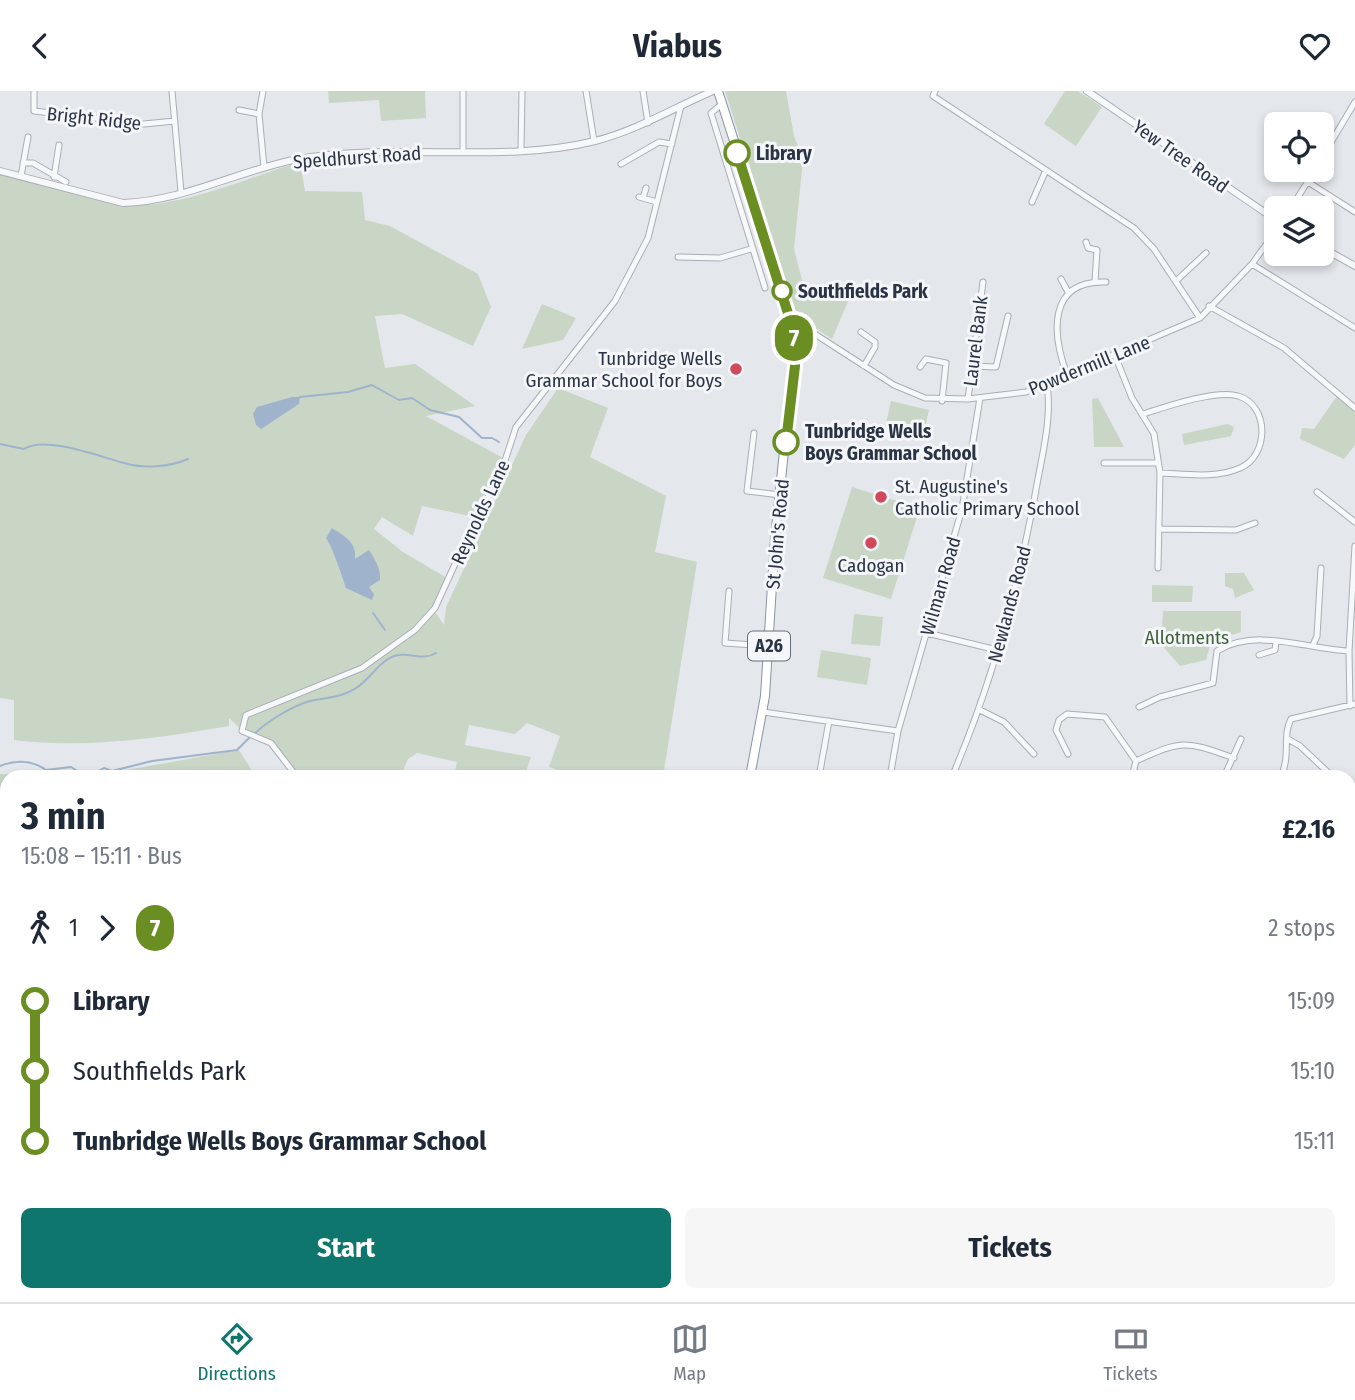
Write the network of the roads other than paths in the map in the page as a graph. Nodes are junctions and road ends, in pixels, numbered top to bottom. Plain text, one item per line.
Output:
1 (34, 91) edge
2 (172, 91) edge
3 (263, 91) edge
4 (463, 91) edge
5 (522, 91) edge
6 (586, 91) edge
7 (643, 91) edge
8 (715, 91) edge
9 (935, 91) edge
10 (1087, 91) edge
11 (1355, 102) edge
12 (722, 104) junction
13 (681, 106) junction
14 (239, 110) dead end
15 (259, 114) junction
16 (175, 121) junction
17 (648, 124) junction
18 (28, 137) dead end
19 (1334, 137) edge
20 (594, 141) junction
21 (672, 144) junction
22 (58, 145) dead end
23 (521, 150) junction
24 (463, 151) junction
25 (636, 155) junction
26 (23, 163) junction
27 (641, 163) dead end
28 (621, 164) dead end
29 (264, 167) junction
30 (1046, 170) junction
31 (0, 171) edge
32 (21, 176) junction
33 (54, 177) junction
34 (66, 181) dead end
35 (1310, 182) edge
36 (646, 188) dead end
37 (181, 192) junction
38 (657, 201) junction
39 (1032, 202) dead end
40 (1354, 208) edge
41 (1264, 213) edge
42 (757, 218) junction
43 (743, 223) junction
44 (1086, 242) dead end
45 (1264, 248) edge
46 (751, 249) junction
47 (1206, 253) dead end
48 (1334, 254) edge
49 (678, 257) dead end
50 (1252, 264) junction
51 (1355, 266) edge
52 (1061, 279) dead end
53 (1176, 281) junction
54 (983, 282) dead end
55 (1095, 282) junction
56 (1106, 282) dead end
57 (765, 288) dead end
58 (1068, 292) junction
59 (1209, 306) junction
60 (1008, 316) dead end
61 (1200, 318) junction
62 (1355, 328) edge
63 (793, 329) junction
64 (861, 332) dead end
65 (1114, 353) junction
66 (864, 366) junction
67 (971, 366) junction
68 (920, 367) dead end
69 (1066, 375) junction
70 (1048, 384) junction
71 (979, 398) junction
72 (968, 399) junction
73 (942, 401) junction
74 (1355, 408) edge
75 (1143, 414) junction
76 (754, 433) dead end
77 (1108, 461) dead end
78 (1158, 463) junction
79 (1160, 473) junction
80 (1317, 492) dead end
81 (780, 495) junction
82 (1355, 522) edge
83 (1255, 523) dead end
84 (1159, 530) junction
85 (1355, 546) edge
86 (1158, 568) dead end
87 (1321, 568) dead end
88 (1354, 576) edge
89 (729, 591) dead end
90 (927, 633) junction
91 (1276, 642) junction
92 (1313, 645) junction
93 (769, 646) junction
94 (997, 650) junction
95 (1349, 651) junction
96 (1259, 655) dead end
97 (1352, 705) edge
98 (1139, 707) dead end
99 (980, 710) junction
100 (763, 712) junction
101 (829, 721) junction
102 (898, 731) junction
103 (1241, 739) dead end
104 (1288, 739) junction
105 (1034, 754) dead end
106 (1068, 754) dead end
107 (1234, 758) junction
108 (1136, 761) junction
109 (292, 770) edge
110 (751, 770) edge
111 (820, 770) edge
112 (891, 770) edge
113 (955, 770) edge
114 (1134, 770) edge
115 (1228, 770) edge
116 (1284, 770) edge
117 (1326, 770) edge

1 - 16 street, Bright Ridge
2 - 16 street
3 - 15 street
4 - 24 street
5 - 23 street
6 - 20 street
7 - 17 street
8 - 12 highway, St John's Road / A26
8 - 13 street, Speldhurst Road
9 - 30 street
10 - 41 street, Yew Tree Road
11 - 19 street
12 - 42 highway, St John's Road / A26
12 - 43 street
13 - 17 street, Speldhurst Road
13 - 21 street, Reynolds Lane
14 - 15 street
15 - 29 street
16 - 37 street
17 - 20 street, Speldhurst Road
18 - 26 street
20 - 23 street, Speldhurst Road
21 - 25 street
21 - 38 street, Reynolds Lane
22 - 33 street
23 - 24 street, Speldhurst Road
24 - 29 street, Speldhurst Road
25 - 27 street
25 - 28 street
26 - 32 street
26 - 33 street
29 - 37 street, Speldhurst Road
30 - 39 street
30 - 53 street
31 - 32 street, Speldhurst Road
32 - 37 street, Speldhurst Road
33 - 34 street
35 - 40 street
36 - 38 street
38 - 109 street, Reynolds Lane
42 - 43 street
42 - 63 highway, St John's Road / A26
43 - 46 street
44 - 55 street
45 - 50 street
46 - 49 street
46 - 57 street
47 - 53 street
48 - 51 street
50 - 59 street
50 - 62 street
52 - 58 street
53 - 61 street
54 - 67 street, Laurel Bank
55 - 56 street
55 - 58 street
58 - 69 street
59 - 61 street
59 - 74 street
60 - 67 street
61 - 65 street, Powdermill Lane
63 - 66 street, Powdermill Lane
63 - 81 highway, St John's Road / A26
64 - 66 street
65 - 69 street, Powdermill Lane
65 - 75 street
66 - 73 street, Powdermill Lane
67 - 72 street, Laurel Bank
68 - 73 street
69 - 70 street, Powdermill Lane
70 - 71 street, Powdermill Lane
70 - 94 street, Newlands Road
71 - 72 street, Powdermill Lane
71 - 90 street, Wilman Road
72 - 73 street, Powdermill Lane
75 - 78 street
75 - 79 street
76 - 81 street
77 - 78 street
78 - 79 street
79 - 84 street
80 - 82 street
81 - 93 highway, St John's Road / A26
83 - 84 street
84 - 86 street
85 - 88 street
87 - 92 street
88 - 95 street
89 - 93 street
90 - 94 street
90 - 102 street, Wilman Road
91 - 92 street
91 - 96 street
91 - 98 street
92 - 95 street
93 - 100 highway, St John's Road / A26
94 - 99 street, Newlands Road
95 - 97 street
97 - 104 street
99 - 105 street
99 - 113 street, Newlands Road
100 - 101 street
100 - 110 highway, St John's Road / A26
101 - 102 street
101 - 111 street
102 - 112 street, Wilman Road
103 - 107 street
104 - 116 street
104 - 117 street
106 - 108 street
107 - 108 street
107 - 115 street
108 - 114 street

